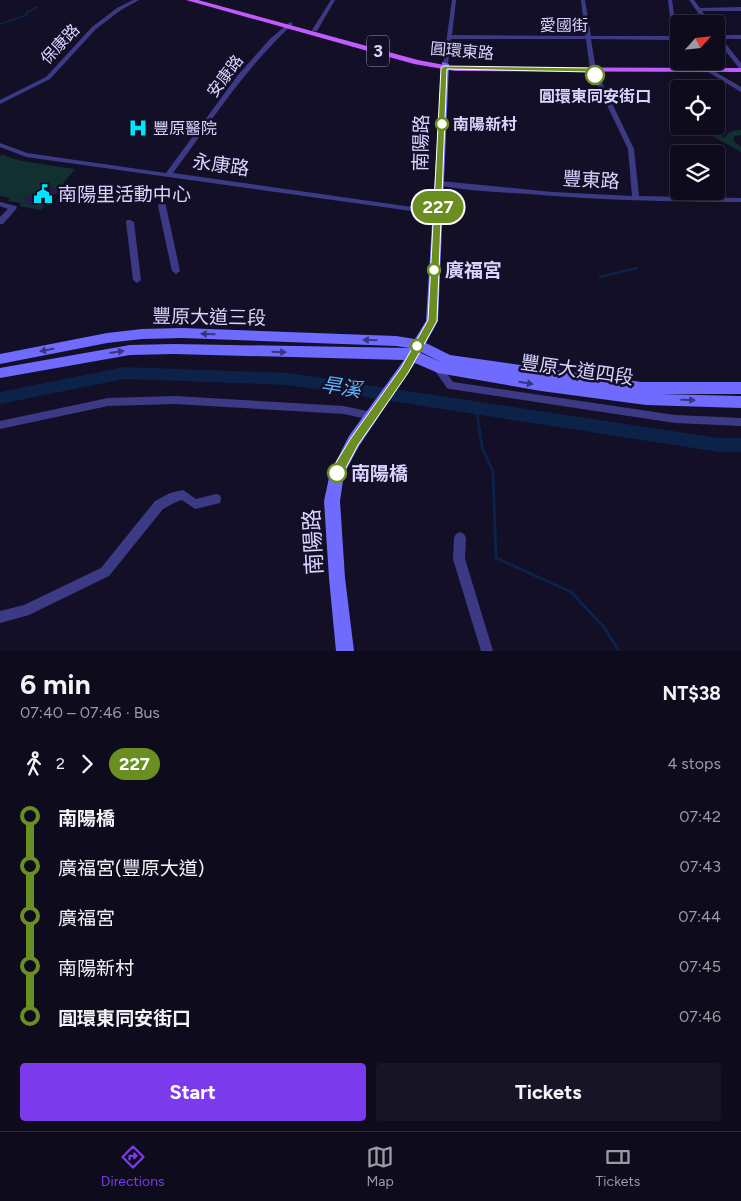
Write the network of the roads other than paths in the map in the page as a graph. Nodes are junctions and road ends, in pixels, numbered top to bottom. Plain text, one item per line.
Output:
1 (137, 0) edge
2 (190, 0) edge
3 (201, 0) edge
4 (333, 0) edge
5 (454, 0) edge
6 (583, 0) edge
7 (670, 0) edge
8 (691, 0) edge
9 (698, 10) junction
10 (741, 10) edge
11 (673, 15) edge
12 (702, 15) edge
13 (289, 25) junction
14 (313, 32) junction
15 (725, 36) edge
16 (449, 37) junction
17 (741, 37) edge
18 (587, 38) junction
19 (670, 38) edge
20 (725, 47) edge
21 (445, 66) junction
22 (725, 68) edge
23 (741, 68) edge
24 (593, 69) junction
25 (670, 69) edge
26 (707, 70) edge
27 (741, 90) edge
28 (0, 102) edge
29 (2, 148) edge
30 (169, 174) junction
31 (440, 184) junction
32 (636, 198) junction
33 (741, 200) edge
34 (0, 204) edge
35 (162, 206) dead end
36 (438, 211) junction
37 (0, 222) edge
38 (130, 222) dead end
39 (176, 270) dead end
40 (137, 280) dead end
41 (415, 350) junction
42 (0, 359) edge
43 (438, 368) junction
44 (0, 373) edge
45 (741, 388) edge
46 (741, 402) edge
47 (373, 414) junction
48 (741, 422) edge
49 (0, 425) edge
50 (216, 499) dead end
51 (460, 538) dead end
52 (0, 617) edge
53 (345, 651) edge
54 (487, 651) edge

1 - 28 street, 保康路
2 - 13 main road, 圓環東路 / 3
3 - 13 main road, 圓環東路 / 3
4 - 14 street
5 - 16 street, 南陽路
6 - 18 street
7 - 11 street
8 - 9 street
9 - 10 street
9 - 12 street
13 - 14 main road, 圓環東路 / 3
13 - 30 street, 安康路
14 - 21 main road, 圓環東路 / 3
15 - 17 street
16 - 18 street, 愛國街
16 - 21 street, 南陽路
18 - 19 street, 愛國街
18 - 24 street
20 - 23 street
21 - 24 main road, 圓環東路 / 3
21 - 31 street, 南陽路
22 - 23 main road, 圓環東路 / 3
24 - 25 main road, 圓環東路 / 3
24 - 32 street
26 - 27 street
29 - 30 street, 永康路
30 - 36 street, 永康路
31 - 32 street, 豐東路
31 - 36 street, 南陽路
32 - 33 street, 豐東路
34 - 37 street
35 - 39 street
36 - 41 street, 南陽路
38 - 40 street
41 -> 42 street, 豐原大道三段
41 - 43 street, 豐原大道四段
44 -> 41 street, 豐原大道三段
41 - 45 street, 豐原大道四段
41 - 47 street, 南陽路
43 -> 46 street, 豐原大道四段
43 - 48 street
47 - 49 street
47 - 53 street, 南陽路
50 - 52 street
51 - 54 street

